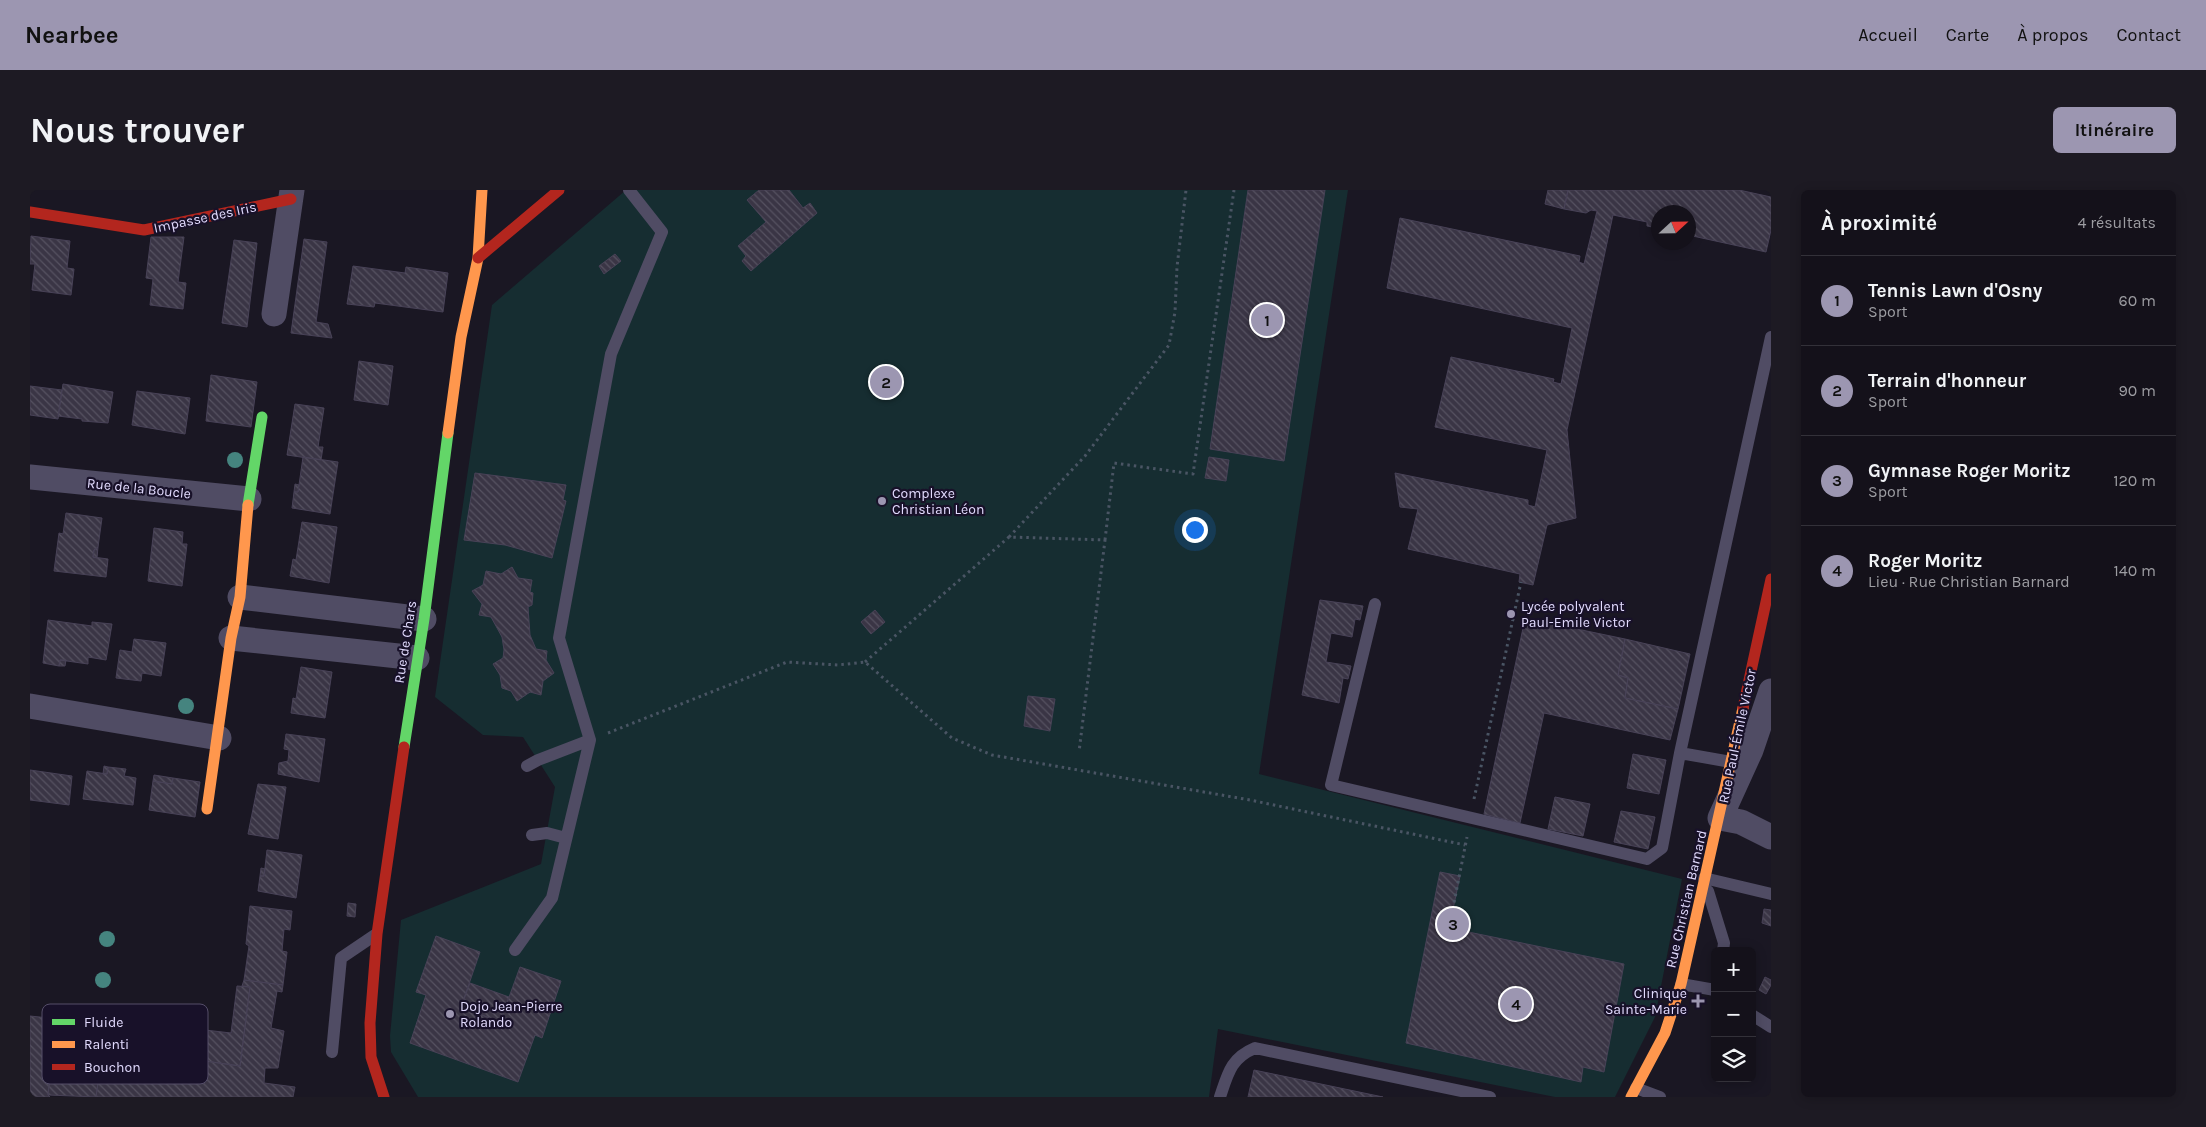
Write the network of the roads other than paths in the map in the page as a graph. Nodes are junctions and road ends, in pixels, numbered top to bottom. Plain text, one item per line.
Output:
1 (559, 190) edge
2 (629, 190) edge
3 (482, 191) edge
4 (292, 194) edge
5 (493, 204) dead end
6 (30, 212) edge
7 (514, 216) dead end
8 (526, 218) junction
9 (478, 258) junction
10 (274, 314) dead end
11 (1771, 337) edge
12 (262, 417) dead end
13 (30, 477) edge
14 (249, 499) junction
15 (1771, 579) edge
16 (240, 597) junction
17 (1375, 604) dead end
18 (424, 619) junction
19 (231, 638) junction
20 (418, 658) junction
21 (1771, 691) edge
22 (30, 706) edge
23 (219, 738) junction
24 (590, 740) junction
25 (1680, 753) junction
26 (1731, 762) junction
27 (528, 766) dead end
28 (207, 809) dead end
29 (1720, 818) junction
30 (532, 835) dead end
31 (1771, 837) edge
32 (566, 838) junction
33 (1704, 878) junction
34 (1771, 894) edge
35 (377, 934) junction
36 (1723, 947) edge
37 (515, 950) dead end
38 (1681, 984) junction
39 (1711, 989) edge
40 (1756, 1018) edge
41 (1771, 1027) edge
42 (332, 1052) dead end
43 (1634, 1092) edge
44 (384, 1097) edge
45 (1220, 1097) edge
46 (1490, 1097) edge
47 (1660, 1097) edge

1 - 8 street
2 - 24 lane
3 - 5 street
3 - 9 street, Rue de Chars
4 - 6 street, Impasse des Iris
4 - 10 street, Impasse des Iris
7 - 8 street
8 - 9 street
9 - 18 street, Rue de Chars
11 - 25 lane
12 - 14 street
13 - 14 street, Rue de la Boucle
14 - 16 street
15 - 26 street, Rue Paul-Émile Victor
16 - 18 street
16 - 19 street
17 - 25 lane
18 - 20 street, Rue de Chars
19 - 20 street
19 - 23 street
20 - 35 street, Rue de Chars
21 - 29 street, Rue Paul-Émile Victor
22 - 23 street
23 - 28 street
24 - 27 lane
24 - 32 lane
25 - 26 lane
26 - 29 street, Rue Paul-Émile Victor
29 - 31 street
29 - 33 street, Rue Christian Barnard
30 - 32 lane
32 - 37 lane
33 - 34 lane
33 - 36 lane
33 - 38 street, Rue Christian Barnard
35 - 42 lane
35 - 44 street, Rue de Chars
38 - 39 lane
38 - 43 street, Rue Christian Barnard
40 - 41 lane
43 - 47 lane
45 - 46 lane

